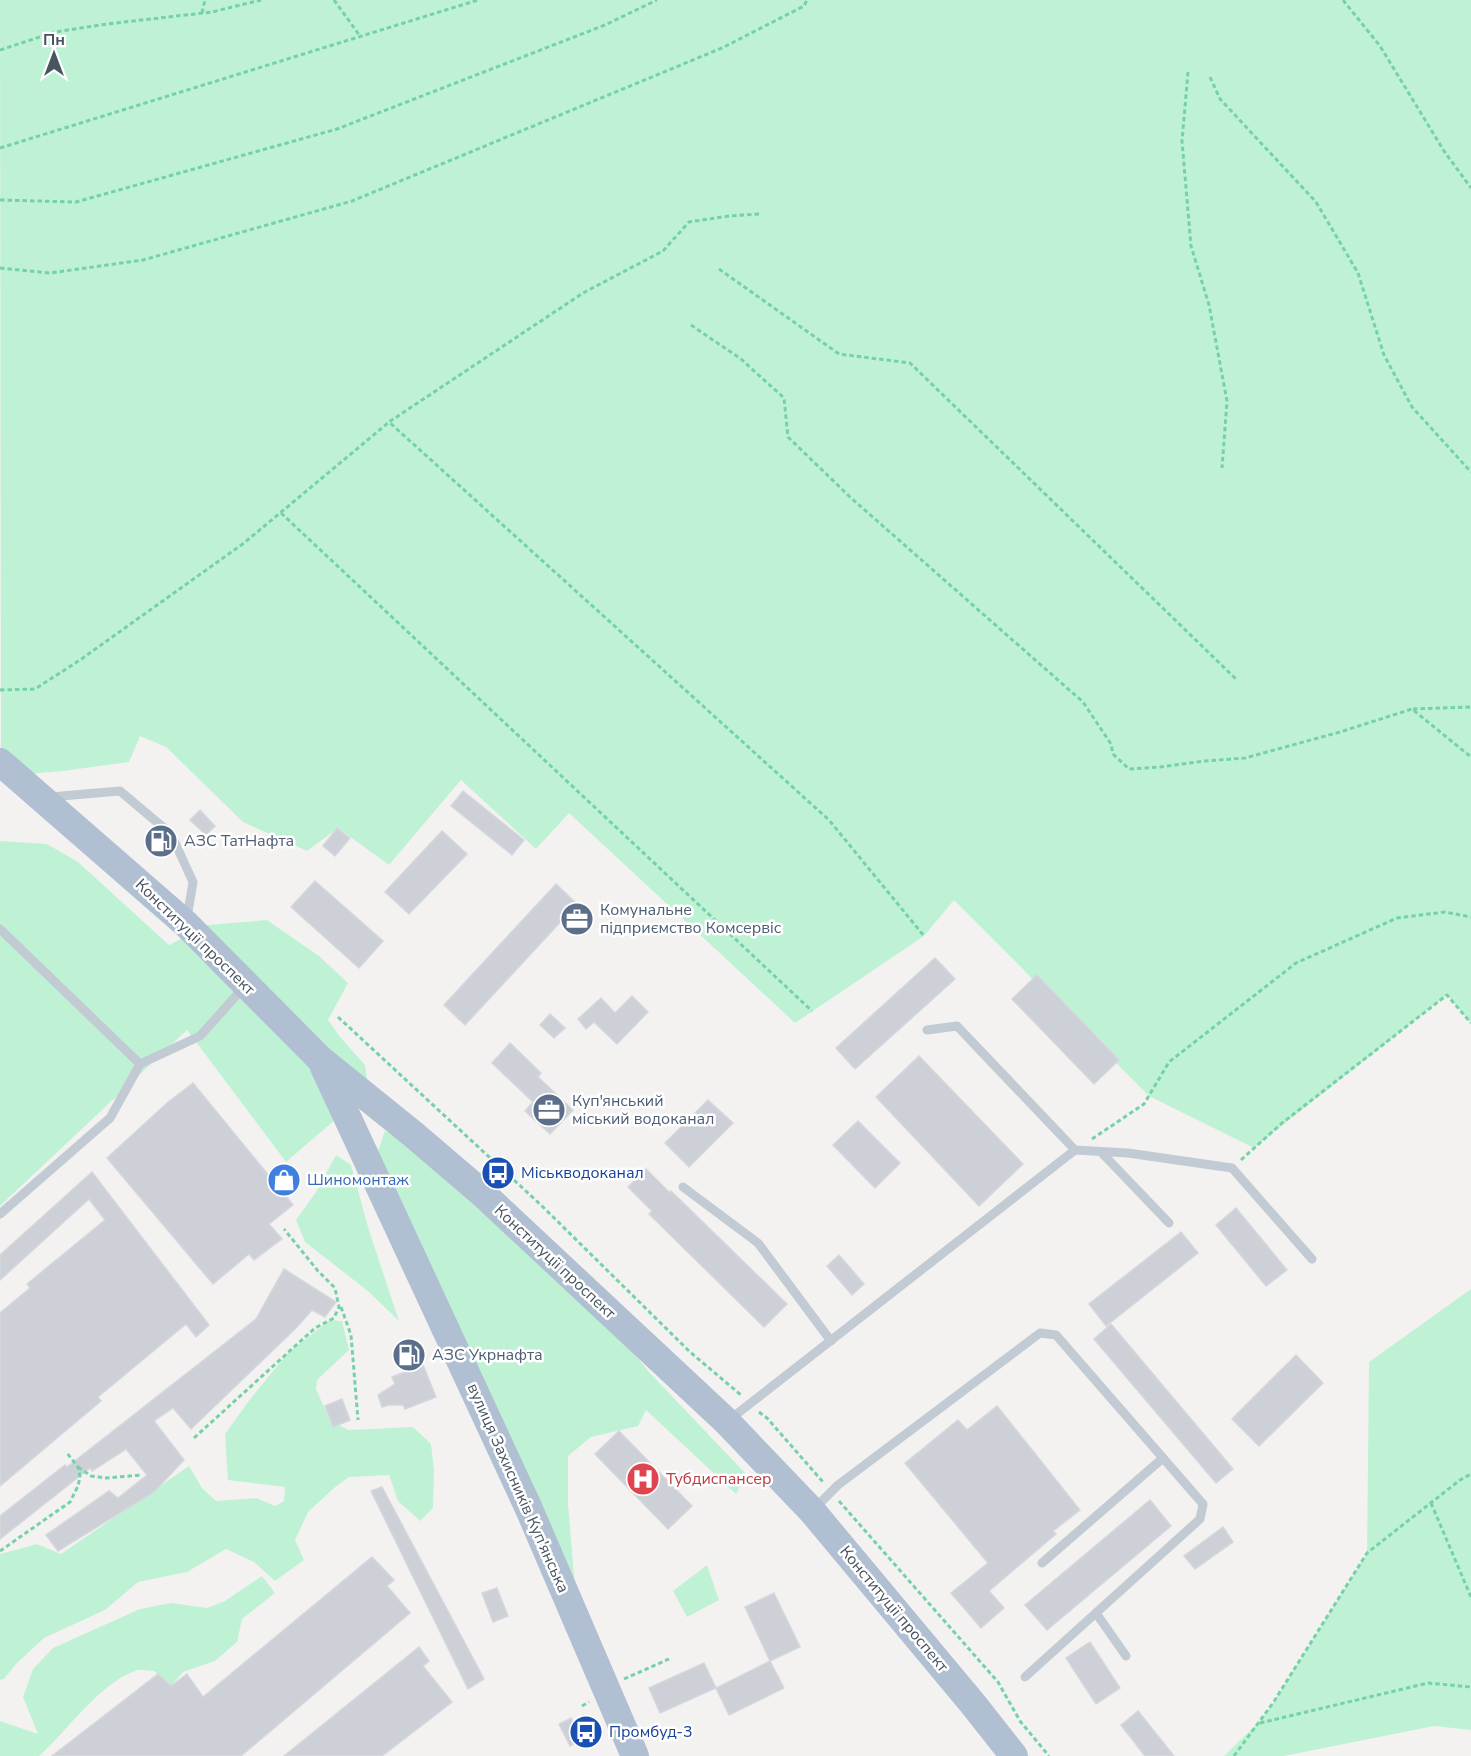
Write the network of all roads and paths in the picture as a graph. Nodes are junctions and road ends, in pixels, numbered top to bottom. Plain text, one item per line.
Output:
1 (206, 0) edge
2 (261, 0) edge
3 (334, 0) edge
4 (477, 0) edge
5 (657, 0) edge
6 (807, 0) edge
7 (1343, 0) edge
8 (202, 13) junction
9 (360, 36) junction
10 (0, 50) edge
11 (1188, 72) dead end
12 (1210, 77) dead end
13 (0, 148) edge
14 (1471, 188) edge
15 (0, 200) edge
16 (759, 214) dead end
17 (0, 268) edge
18 (719, 269) dead end
19 (691, 325) dead end
20 (389, 422) junction
21 (1222, 468) dead end
22 (1471, 472) edge
23 (280, 513) junction
24 (1236, 680) dead end
25 (0, 690) edge
26 (1471, 706) edge
27 (1412, 709) junction
28 (1471, 757) edge
29 (0, 762) edge
30 (41, 798) junction
31 (1471, 918) edge
32 (186, 924) junction
33 (0, 929) edge
34 (924, 936) dead end
35 (246, 985) junction
36 (812, 1011) dead end
37 (1471, 1023) edge
38 (927, 1030) dead end
39 (321, 1060) junction
40 (140, 1064) junction
41 (1075, 1150) junction
42 (1101, 1152) junction
43 (1232, 1168) junction
44 (683, 1187) dead end
45 (0, 1214) edge
46 (1169, 1223) dead end
47 (284, 1228) dead end
48 (1312, 1259) dead end
49 (336, 1293) junction
50 (831, 1341) junction
51 (358, 1420) dead end
52 (727, 1422) junction
53 (194, 1438) dead end
54 (67, 1453) dead end
55 (1163, 1458) junction
56 (78, 1467) junction
57 (1471, 1474) edge
58 (141, 1475) dead end
59 (1431, 1503) junction
60 (812, 1511) junction
61 (0, 1551) edge
62 (1042, 1563) dead end
63 (1471, 1598) edge
64 (1096, 1612) junction
65 (1126, 1656) dead end
66 (1025, 1677) dead end
67 (1471, 1687) edge
68 (1258, 1723) junction
69 (635, 1756) edge
70 (1014, 1756) edge
71 (1234, 1756) edge

1 - 8 path
2 - 8 path
3 - 9 path
4 - 9 path
5 - 15 path
6 - 17 path
7 - 14 path
8 - 10 path
9 - 13 path
11 - 21 path
12 - 22 path
16 - 20 path
18 - 24 path
19 - 27 path
20 - 23 path
20 - 34 path
23 - 25 path
23 - 36 path
26 - 27 path
27 - 28 path
29 - 30 main road, Конституції проспект
30 - 32 main road, Конституції проспект
30 - 32 lane
31 - 41 path
32 - 35 main road, Конституції проспект
33 - 40 lane
35 - 39 main road, Конституції проспект
35 - 40 lane
37 - 43 path
38 - 41 lane
39 - 52 main road, Конституції проспект
39 - 69 main road, вулиця Захисників Куп'янська
40 - 45 lane
41 - 42 lane
41 - 50 lane
42 - 43 lane
42 - 46 lane
43 - 48 lane
44 - 50 lane
47 - 49 path
49 - 51 path
49 - 53 path
50 - 52 lane
52 - 60 main road, Конституції проспект
54 - 56 path
55 - 60 lane
55 - 62 lane
55 - 64 lane
56 - 58 path
56 - 61 path
57 - 59 path
59 - 63 path
59 - 68 path
60 - 70 main road, Конституції проспект
64 - 65 lane
64 - 66 lane
67 - 68 path
68 - 71 path

